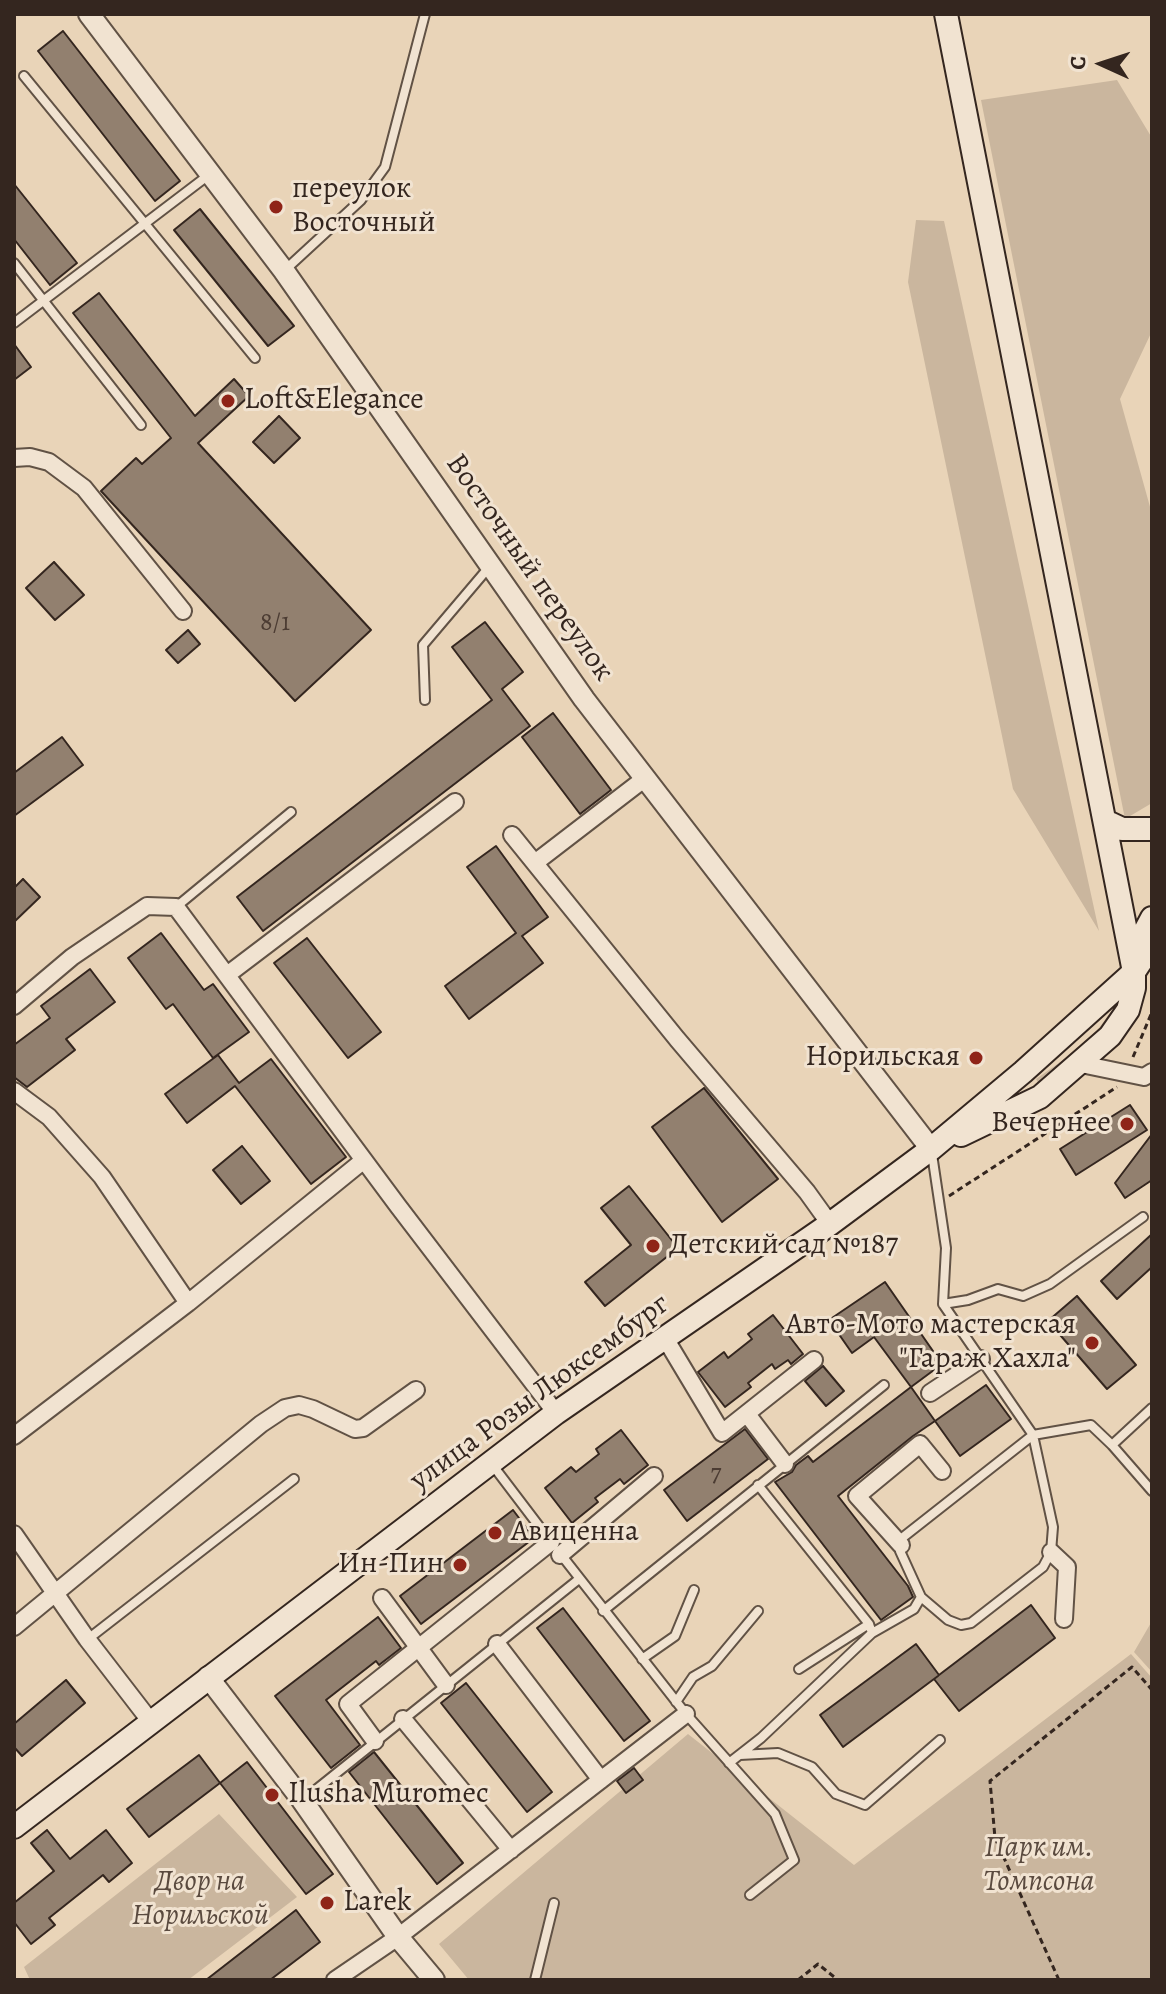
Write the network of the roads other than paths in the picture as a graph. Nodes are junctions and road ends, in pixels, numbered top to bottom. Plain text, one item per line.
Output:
1 (89, 14) edge
2 (425, 14) edge
3 (946, 14) edge
4 (24, 76) dead end
5 (210, 174) junction
6 (145, 224) junction
7 (14, 263) edge
8 (284, 271) junction
9 (43, 301) junction
10 (14, 323) edge
11 (255, 358) dead end
12 (141, 425) dead end
13 (14, 458) edge
14 (490, 566) junction
15 (183, 611) dead end
16 (425, 700) dead end
17 (644, 779) junction
18 (455, 802) dead end
19 (291, 812) dead end
20 (1105, 821) junction
21 (1152, 829) edge
22 (512, 835) dead end
23 (536, 862) junction
24 (176, 907) junction
25 (1152, 918) edge
26 (1151, 948) edge
27 (1134, 972) junction
28 (227, 975) junction
29 (14, 1006) edge
30 (1081, 1064) junction
31 (1152, 1072) edge
32 (14, 1091) edge
33 (931, 1149) junction
34 (364, 1160) junction
35 (1143, 1217) dead end
36 (830, 1224) junction
37 (188, 1303) junction
38 (943, 1304) junction
39 (665, 1338) junction
40 (981, 1359) junction
41 (814, 1360) dead end
42 (884, 1385) dead end
43 (416, 1390) dead end
44 (930, 1393) dead end
45 (1152, 1408) edge
46 (556, 1413) junction
47 (747, 1414) junction
48 (1033, 1435) junction
49 (14, 1436) edge
50 (1112, 1445) junction
51 (491, 1463) junction
52 (785, 1464) junction
53 (942, 1471) dead end
54 (654, 1476) dead end
55 (294, 1479) dead end
56 (758, 1485) junction
57 (1152, 1491) edge
58 (14, 1534) edge
59 (901, 1545) junction
60 (556, 1548) junction
61 (1051, 1552) junction
62 (579, 1579) junction
63 (694, 1590) dead end
64 (55, 1593) junction
65 (921, 1597) junction
66 (382, 1598) dead end
67 (603, 1611) junction
68 (758, 1611) dead end
69 (1064, 1619) dead end
70 (14, 1627) edge
71 (871, 1628) junction
72 (87, 1639) junction
73 (497, 1644) junction
74 (419, 1647) junction
75 (642, 1659) junction
76 (799, 1669) dead end
77 (208, 1677) junction
78 (446, 1685) junction
79 (681, 1708) junction
80 (403, 1719) junction
81 (151, 1722) junction
82 (940, 1740) dead end
83 (375, 1741) junction
84 (739, 1755) junction
85 (729, 1763) junction
86 (601, 1780) junction
87 (302, 1800) junction
88 (14, 1827) edge
89 (511, 1850) junction
90 (750, 1895) dead end
91 (554, 1903) dead end
92 (398, 1937) junction
93 (335, 1980) edge
94 (434, 1980) edge
95 (535, 1980) edge

1 - 5 street, Восточный переулок
2 - 8 lane
3 - 20 main road
4 - 6 lane
5 - 6 lane
5 - 8 street, Восточный переулок
6 - 9 lane
6 - 11 lane
7 - 9 lane
8 - 14 street, Восточный переулок
9 - 10 lane
9 - 12 lane
13 - 15 street
14 - 16 lane
14 - 17 street, Восточный переулок
17 - 23 street
17 - 33 street, Восточный переулок
18 - 28 street
19 - 24 lane
20 - 21 main road
20 - 27 main road
22 - 23 street
23 - 36 street
24 - 28 street
24 - 29 street
25 - 27 main road
26 - 27 main road, улица Розы Люксембург
27 - 30 main road
27 - 33 main road, улица Розы Люксембург
28 - 34 street
30 - 31 street
30 - 33 main road
32 - 37 street
33 - 36 main road, улица Розы Люксембург
33 - 38 lane
34 - 37 street
34 - 46 street
35 - 38 lane
36 - 39 main road, улица Розы Люксембург
37 - 49 street
38 - 40 lane
39 - 46 main road, улица Розы Люксембург
39 - 47 street
40 - 44 street
40 - 48 lane
41 - 47 street
42 - 52 lane
43 - 64 street
45 - 50 lane
46 - 51 main road, улица Розы Люксембург
47 - 52 street
48 - 50 lane
48 - 59 lane
48 - 61 lane
50 - 57 lane
51 - 60 lane
51 - 77 main road, улица Розы Люксембург
52 - 56 lane
53 - 59 street
54 - 60 street
55 - 72 lane
56 - 67 lane
56 - 71 lane
58 - 64 street
59 - 65 lane
60 - 62 lane
60 - 74 street
61 - 65 lane
61 - 69 street
62 - 67 lane
62 - 73 lane
63 - 75 lane
64 - 70 street
64 - 72 street
65 - 71 lane
66 - 74 street
67 - 75 lane
68 - 79 lane
71 - 76 lane
71 - 84 lane
72 - 81 street
73 - 78 lane
73 - 86 street
74 - 78 street
74 - 83 street
75 - 79 lane
77 - 81 main road, улица Розы Люксембург
77 - 87 street
78 - 80 lane
79 - 85 lane
79 - 86 street
80 - 83 lane
80 - 89 street
81 - 88 main road, улица Розы Люксембург
82 - 84 lane
83 - 87 lane
84 - 85 lane
85 - 90 lane
86 - 89 street
87 - 92 street
89 - 92 street
91 - 95 lane
92 - 93 street
92 - 94 street

